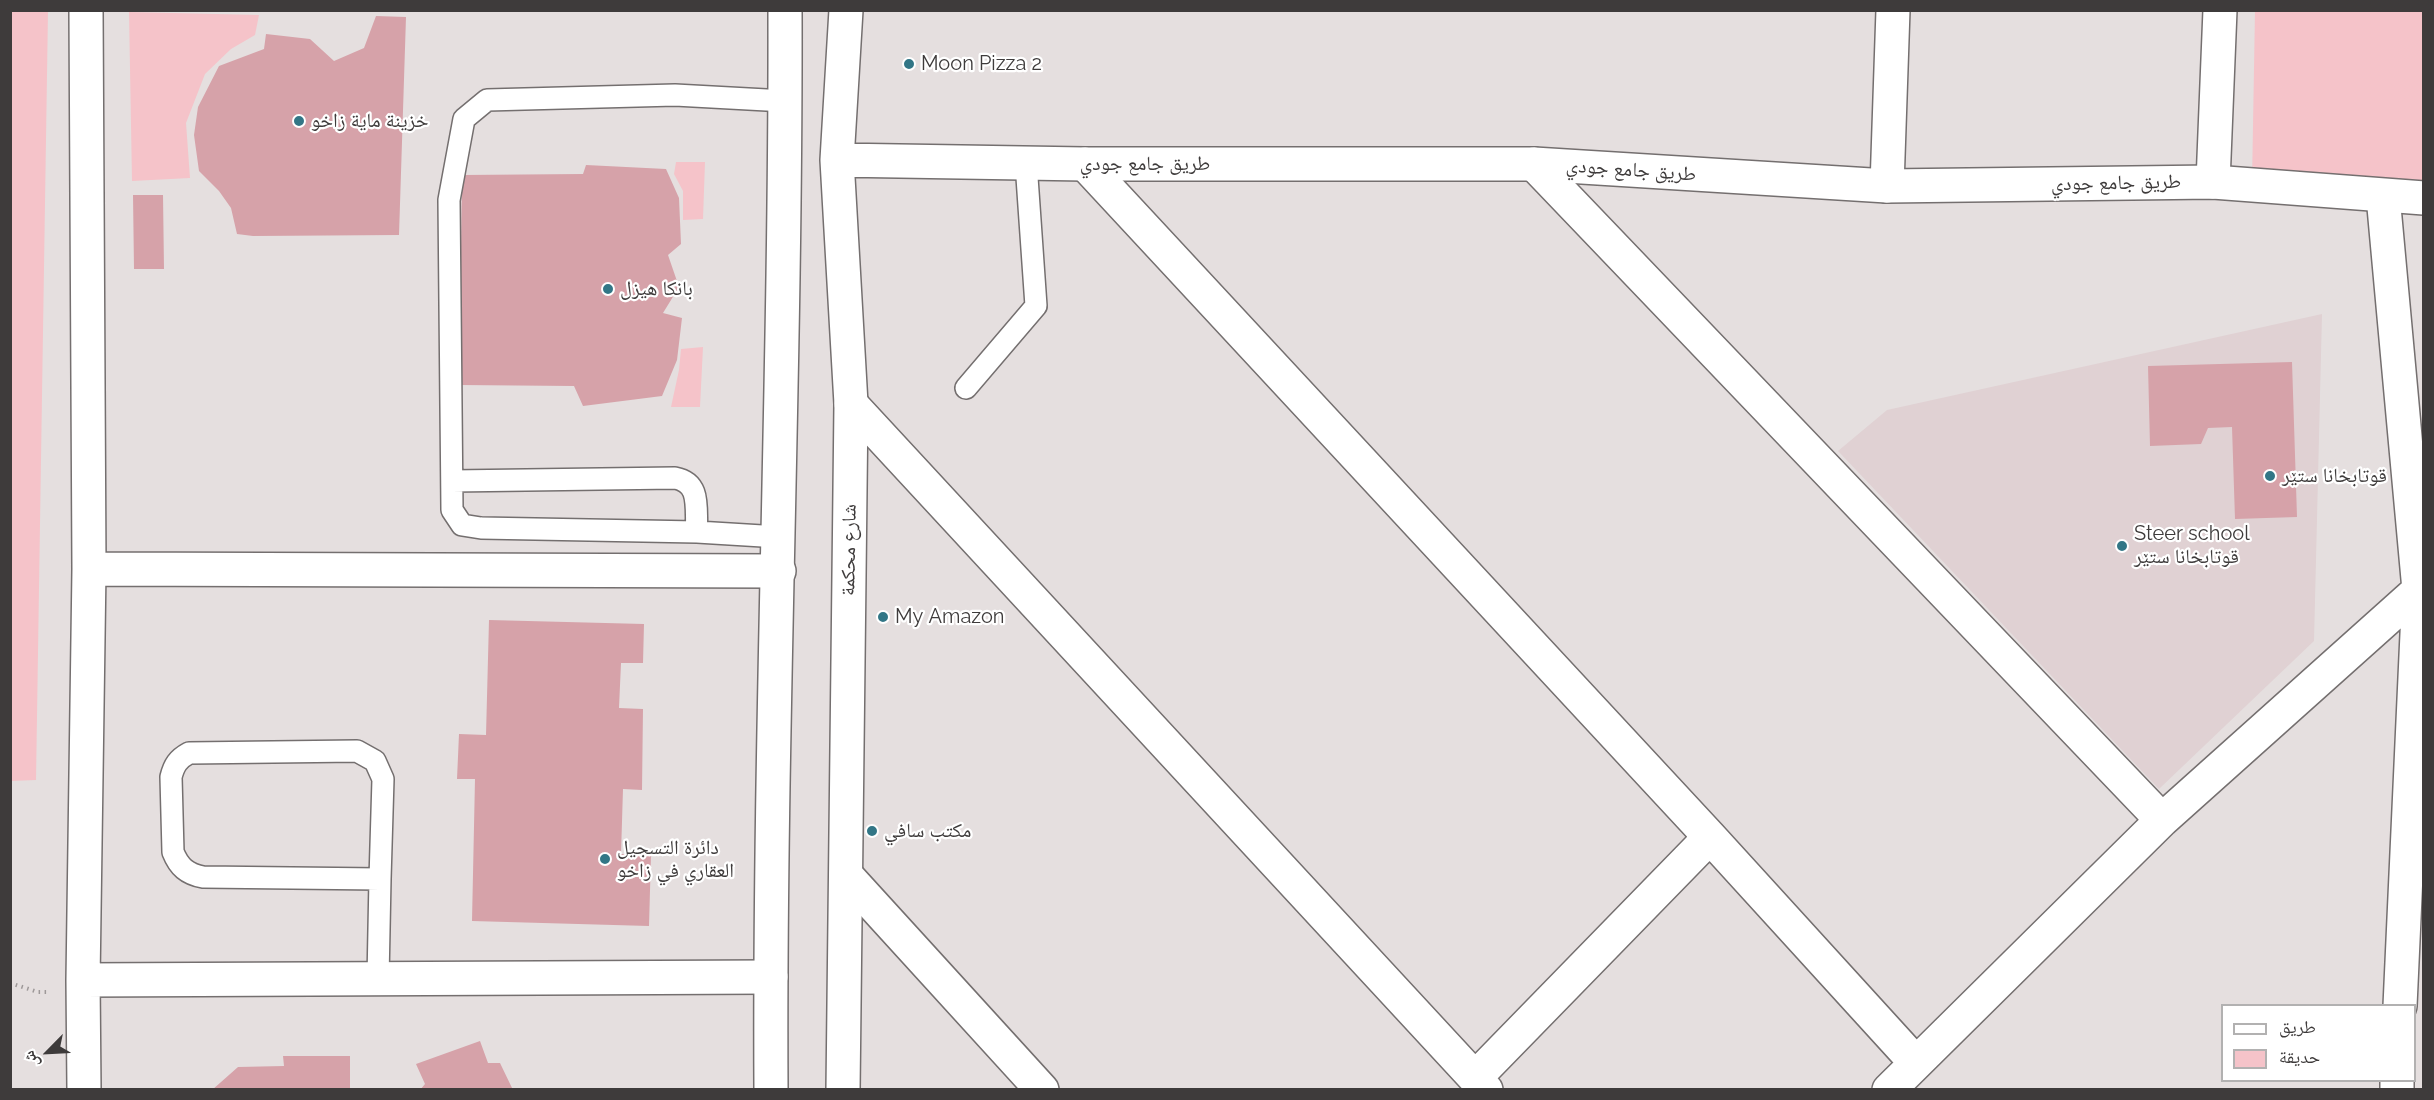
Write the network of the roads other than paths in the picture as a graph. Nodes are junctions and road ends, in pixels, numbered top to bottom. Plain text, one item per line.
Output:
1 (86, 10) edge
2 (785, 10) edge
3 (846, 10) edge
4 (1893, 10) edge
5 (2220, 10) edge
6 (785, 101) junction
7 (837, 160) junction
8 (1026, 163) junction
9 (1085, 164) junction
10 (1534, 164) junction
11 (2212, 182) junction
12 (1887, 186) junction
13 (2383, 196) junction
14 (2424, 198) edge
15 (966, 388) dead end
16 (851, 404) junction
17 (452, 481) junction
18 (696, 532) junction
19 (779, 537) junction
20 (89, 569) junction
21 (779, 571) junction
22 (2419, 590) junction
23 (2162, 820) junction
24 (1710, 837) junction
25 (846, 875) junction
26 (380, 879) junction
27 (2413, 924) edge
28 (771, 977) junction
29 (378, 979) junction
30 (83, 980) junction
31 (2400, 1004) edge
32 (1916, 1063) junction
33 (1481, 1084) edge
34 (84, 1089) edge
35 (771, 1089) edge
36 (843, 1089) edge
37 (1042, 1089) edge
38 (1889, 1089) edge

1 - 20 street
2 - 6 street
3 - 7 street, شارع محكمة
4 - 12 street
5 - 11 street
6 - 17 lane
6 - 19 street
7 - 8 street, طريق جامع جودي
7 - 16 street, شارع محكمة
8 - 9 street, طريق جامع جودي
8 - 15 lane
9 - 10 street, طريق جامع جودي
9 - 24 street
10 - 12 street, طريق جامع جودي
10 - 23 street
11 - 12 street, طريق جامع جودي
11 - 13 street, طريق جامع جودي
13 - 14 street, طريق جامع جودي
13 - 22 street
16 - 25 street, شارع محكمة
16 - 33 street
17 - 18 lane
17 - 18 lane
18 - 19 lane
19 - 21 street
20 - 21 street
20 - 30 street
21 - 28 street
22 - 23 street
22 - 27 street
23 - 32 street
24 - 32 street
24 - 33 street
25 - 36 street, شارع محكمة
25 - 37 street
26 - 26 lane
26 - 29 lane
27 - 31 street
28 - 29 street
28 - 35 street
29 - 30 street
30 - 34 street
32 - 38 street

